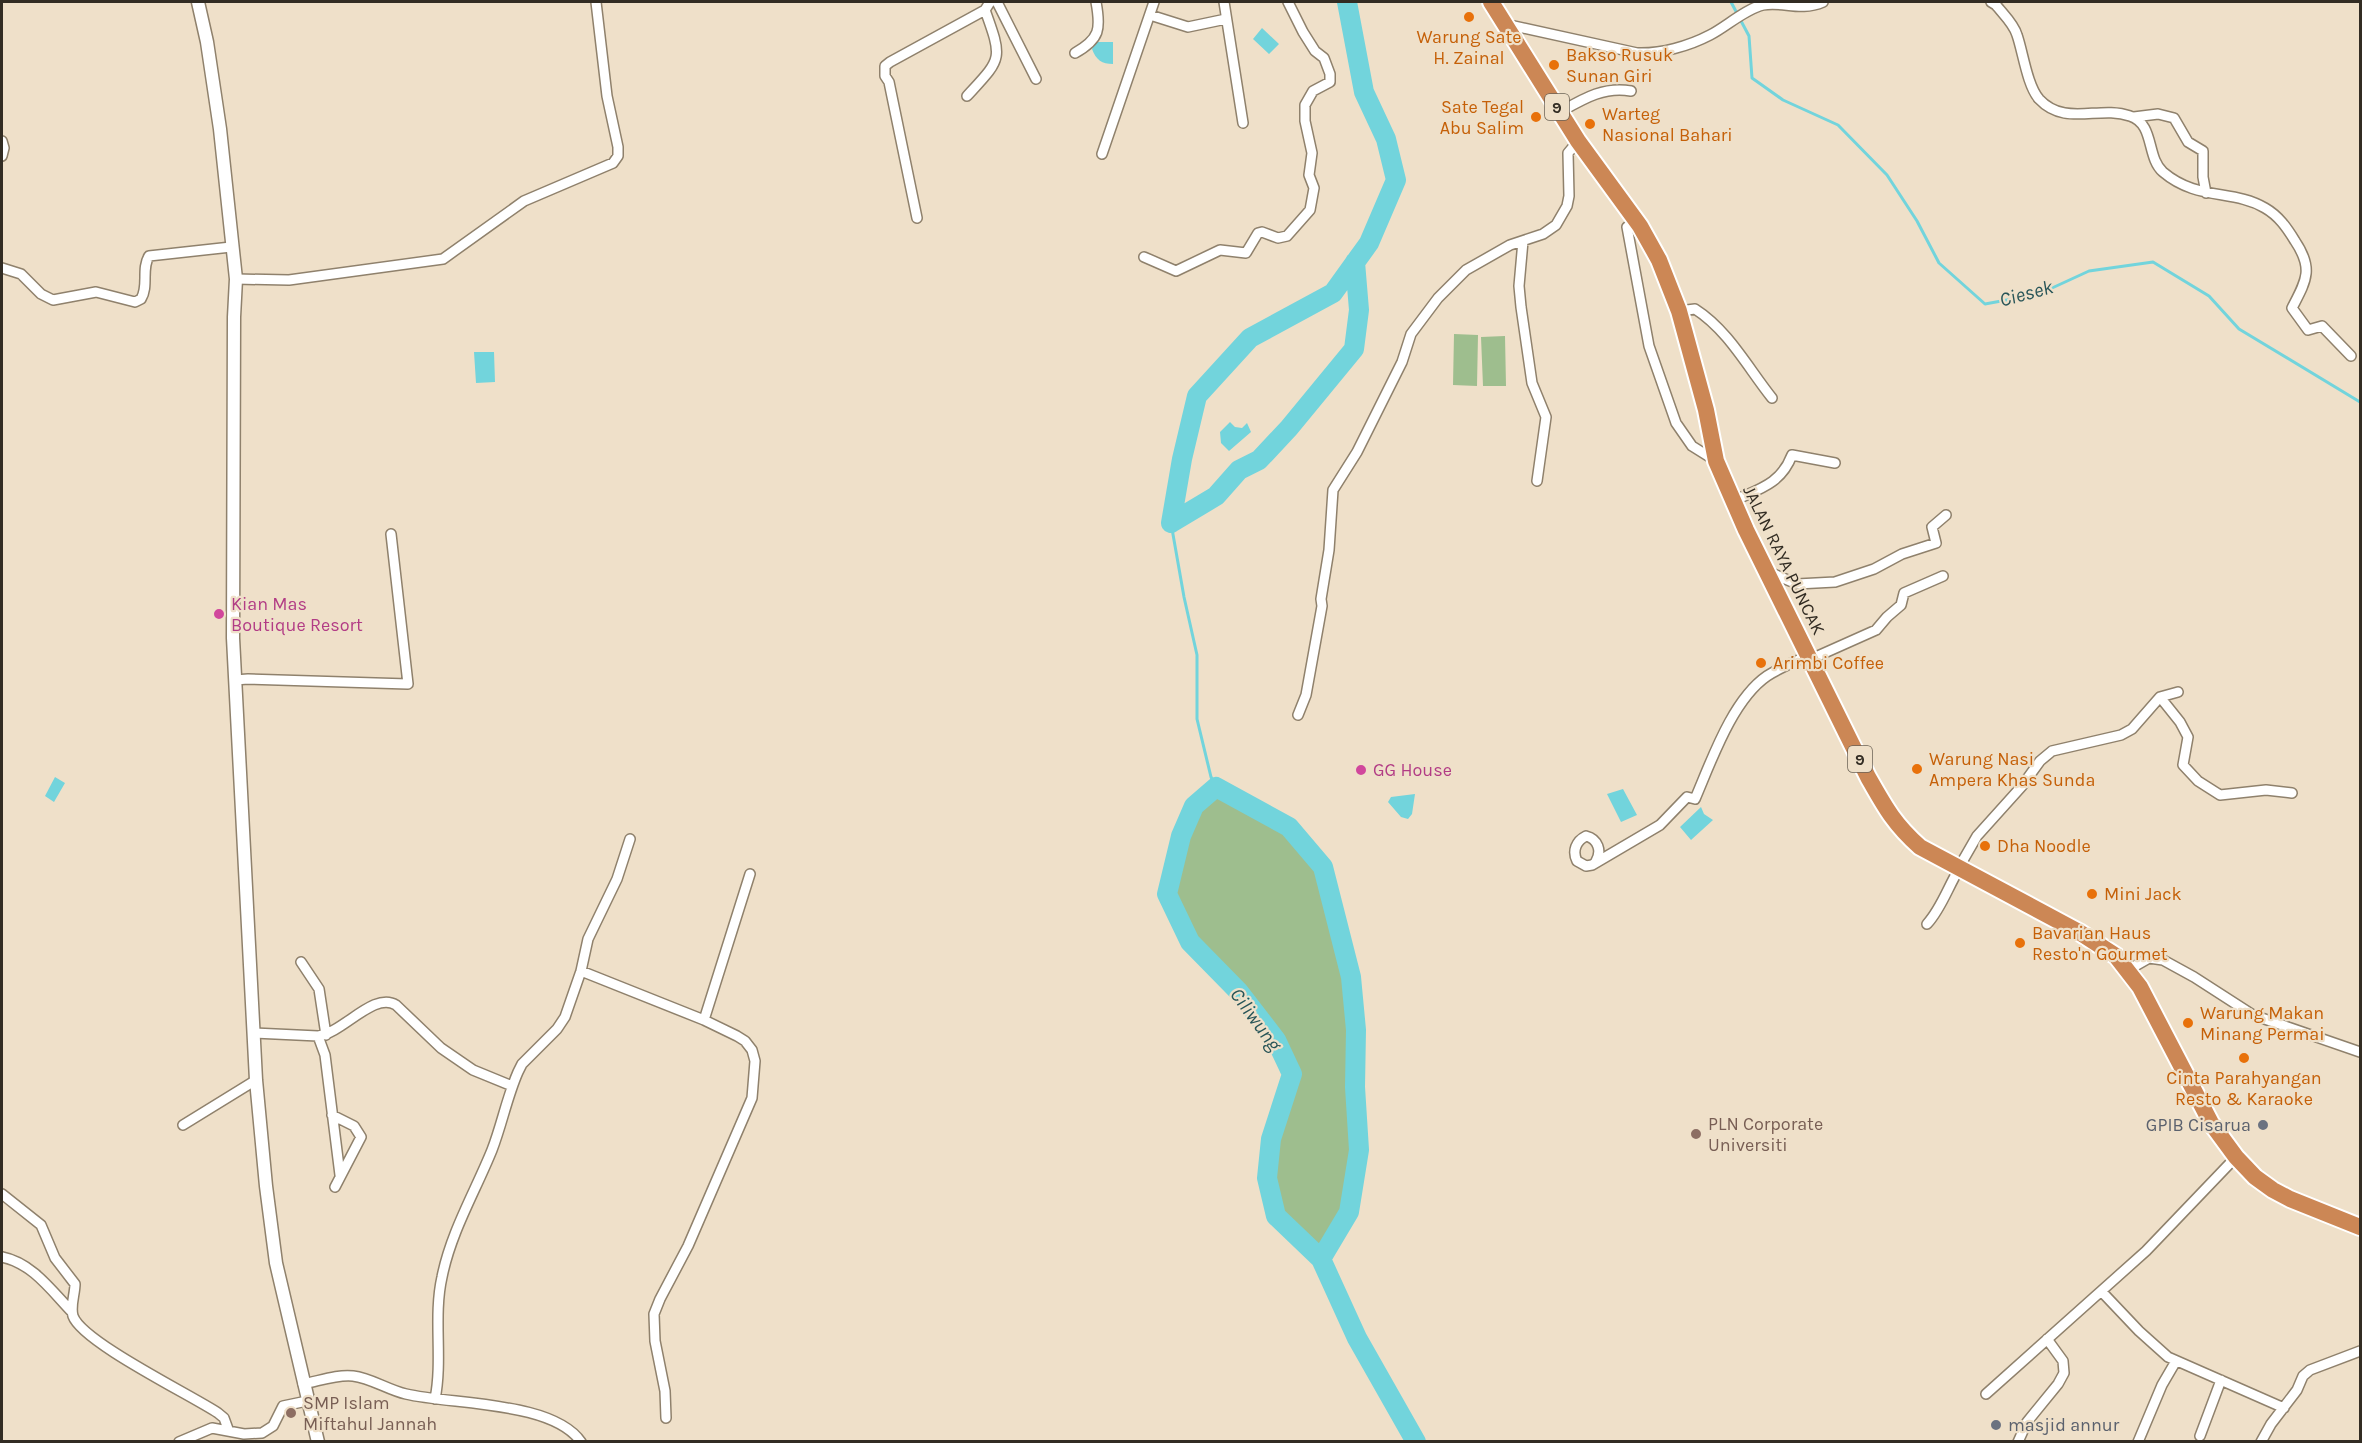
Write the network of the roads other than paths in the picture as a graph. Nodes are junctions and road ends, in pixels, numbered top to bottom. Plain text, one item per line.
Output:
1 (198, 2) edge
2 (596, 2) edge
3 (997, 2) edge
4 (1096, 2) edge
5 (1154, 2) edge
6 (1224, 2) edge
7 (1288, 2) edge
8 (1491, 2) edge
9 (1823, 2) edge
10 (1991, 2) edge
11 (988, 6) edge
12 (1150, 15) junction
13 (1226, 19) junction
14 (1505, 24) junction
15 (1075, 53) dead end
16 (1036, 79) dead end
17 (1631, 91) dead end
18 (967, 96) dead end
19 (1560, 112) junction
20 (2134, 117) junction
21 (1243, 123) dead end
22 (2, 141) edge
23 (1578, 141) junction
24 (1102, 154) dead end
25 (2, 156) edge
26 (2205, 193) junction
27 (917, 218) dead end
28 (1627, 227) dead end
29 (1522, 241) junction
30 (231, 246) junction
31 (1144, 257) dead end
32 (2, 268) edge
33 (236, 279) junction
34 (1679, 310) junction
35 (2351, 356) dead end
36 (1772, 398) dead end
37 (1716, 461) junction
38 (1835, 463) dead end
39 (1537, 481) dead end
40 (1734, 501) junction
41 (1946, 515) dead end
42 (391, 534) dead end
43 (1767, 571) junction
44 (1942, 576) dead end
45 (1810, 657) junction
46 (235, 680) junction
47 (2178, 692) dead end
48 (2160, 697) junction
49 (1298, 715) dead end
50 (2292, 793) dead end
51 (630, 839) dead end
52 (1596, 861) dead end
53 (1959, 869) junction
54 (750, 874) dead end
55 (1927, 924) dead end
56 (301, 962) dead end
57 (2128, 970) junction
58 (581, 971) junction
59 (704, 1020) junction
60 (254, 1033) junction
61 (322, 1035) junction
62 (2361, 1052) edge
63 (256, 1080) junction
64 (512, 1086) junction
65 (332, 1115) junction
66 (183, 1125) dead end
67 (2236, 1157) junction
68 (340, 1175) junction
69 (335, 1187) dead end
70 (2, 1194) edge
71 (2361, 1227) edge
72 (2, 1257) edge
73 (2102, 1292) junction
74 (72, 1312) junction
75 (2047, 1339) junction
76 (2361, 1351) edge
77 (2176, 1361) junction
78 (2221, 1380) junction
79 (303, 1384) junction
80 (1986, 1394) dead end
81 (435, 1400) junction
82 (307, 1401) junction
83 (2284, 1408) junction
84 (666, 1418) dead end
85 (228, 1429) junction
86 (2200, 1436) dead end
87 (180, 1442) edge
88 (318, 1442) edge
89 (581, 1442) edge
90 (2018, 1442) edge
91 (2138, 1442) edge
92 (2261, 1442) edge

1 - 30 street
2 - 33 street
3 - 16 street
4 - 15 street
5 - 12 street
6 - 13 street
7 - 31 street
8 - 14 highway, JALAN RAYA PUNCAK / 9
9 - 14 street
10 - 20 street
11 - 18 street
11 - 27 street
12 - 13 street
12 - 24 street
13 - 21 street
14 - 19 highway, JALAN RAYA PUNCAK / 9
17 - 19 street
19 - 23 highway, JALAN RAYA PUNCAK / 9
20 - 26 street
20 - 26 street
22 - 25 street
23 - 29 street
23 - 34 highway, JALAN RAYA PUNCAK / 9
26 - 35 street
28 - 37 street
29 - 39 street
29 - 49 street
30 - 32 street
30 - 33 street
33 - 46 street
34 - 36 street
34 - 37 highway, JALAN RAYA PUNCAK / 9
37 - 40 highway, JALAN RAYA PUNCAK / 9
38 - 40 street
40 - 43 highway, JALAN RAYA PUNCAK / 9
41 - 43 street
42 - 46 street
43 - 45 highway, JALAN RAYA PUNCAK / 9
44 - 45 street
45 - 52 street
45 - 53 highway, JALAN RAYA PUNCAK / 9
46 - 60 street
47 - 48 street
48 - 50 street
48 - 53 street
51 - 58 street
53 - 55 street
53 - 57 highway, JALAN RAYA PUNCAK / 9
54 - 59 street
56 - 61 street
57 - 62 street
57 - 67 highway, JALAN RAYA PUNCAK / 9
58 - 59 street
58 - 64 street
59 - 84 street
60 - 61 street
60 - 63 street
61 - 64 street
61 - 65 street
63 - 66 street
63 - 79 street
64 - 81 street
65 - 68 street
65 - 68 street
67 - 71 highway, JALAN RAYA PUNCAK / 9
67 - 73 street
68 - 69 street
70 - 74 street
72 - 74 street
73 - 75 street
73 - 77 street
74 - 85 street
75 - 80 street
75 - 90 street
76 - 83 street
77 - 78 street
77 - 91 street
78 - 83 street
78 - 86 street
79 - 81 street
79 - 82 street
81 - 89 street
82 - 85 street
82 - 88 street
83 - 92 street
85 - 87 street

